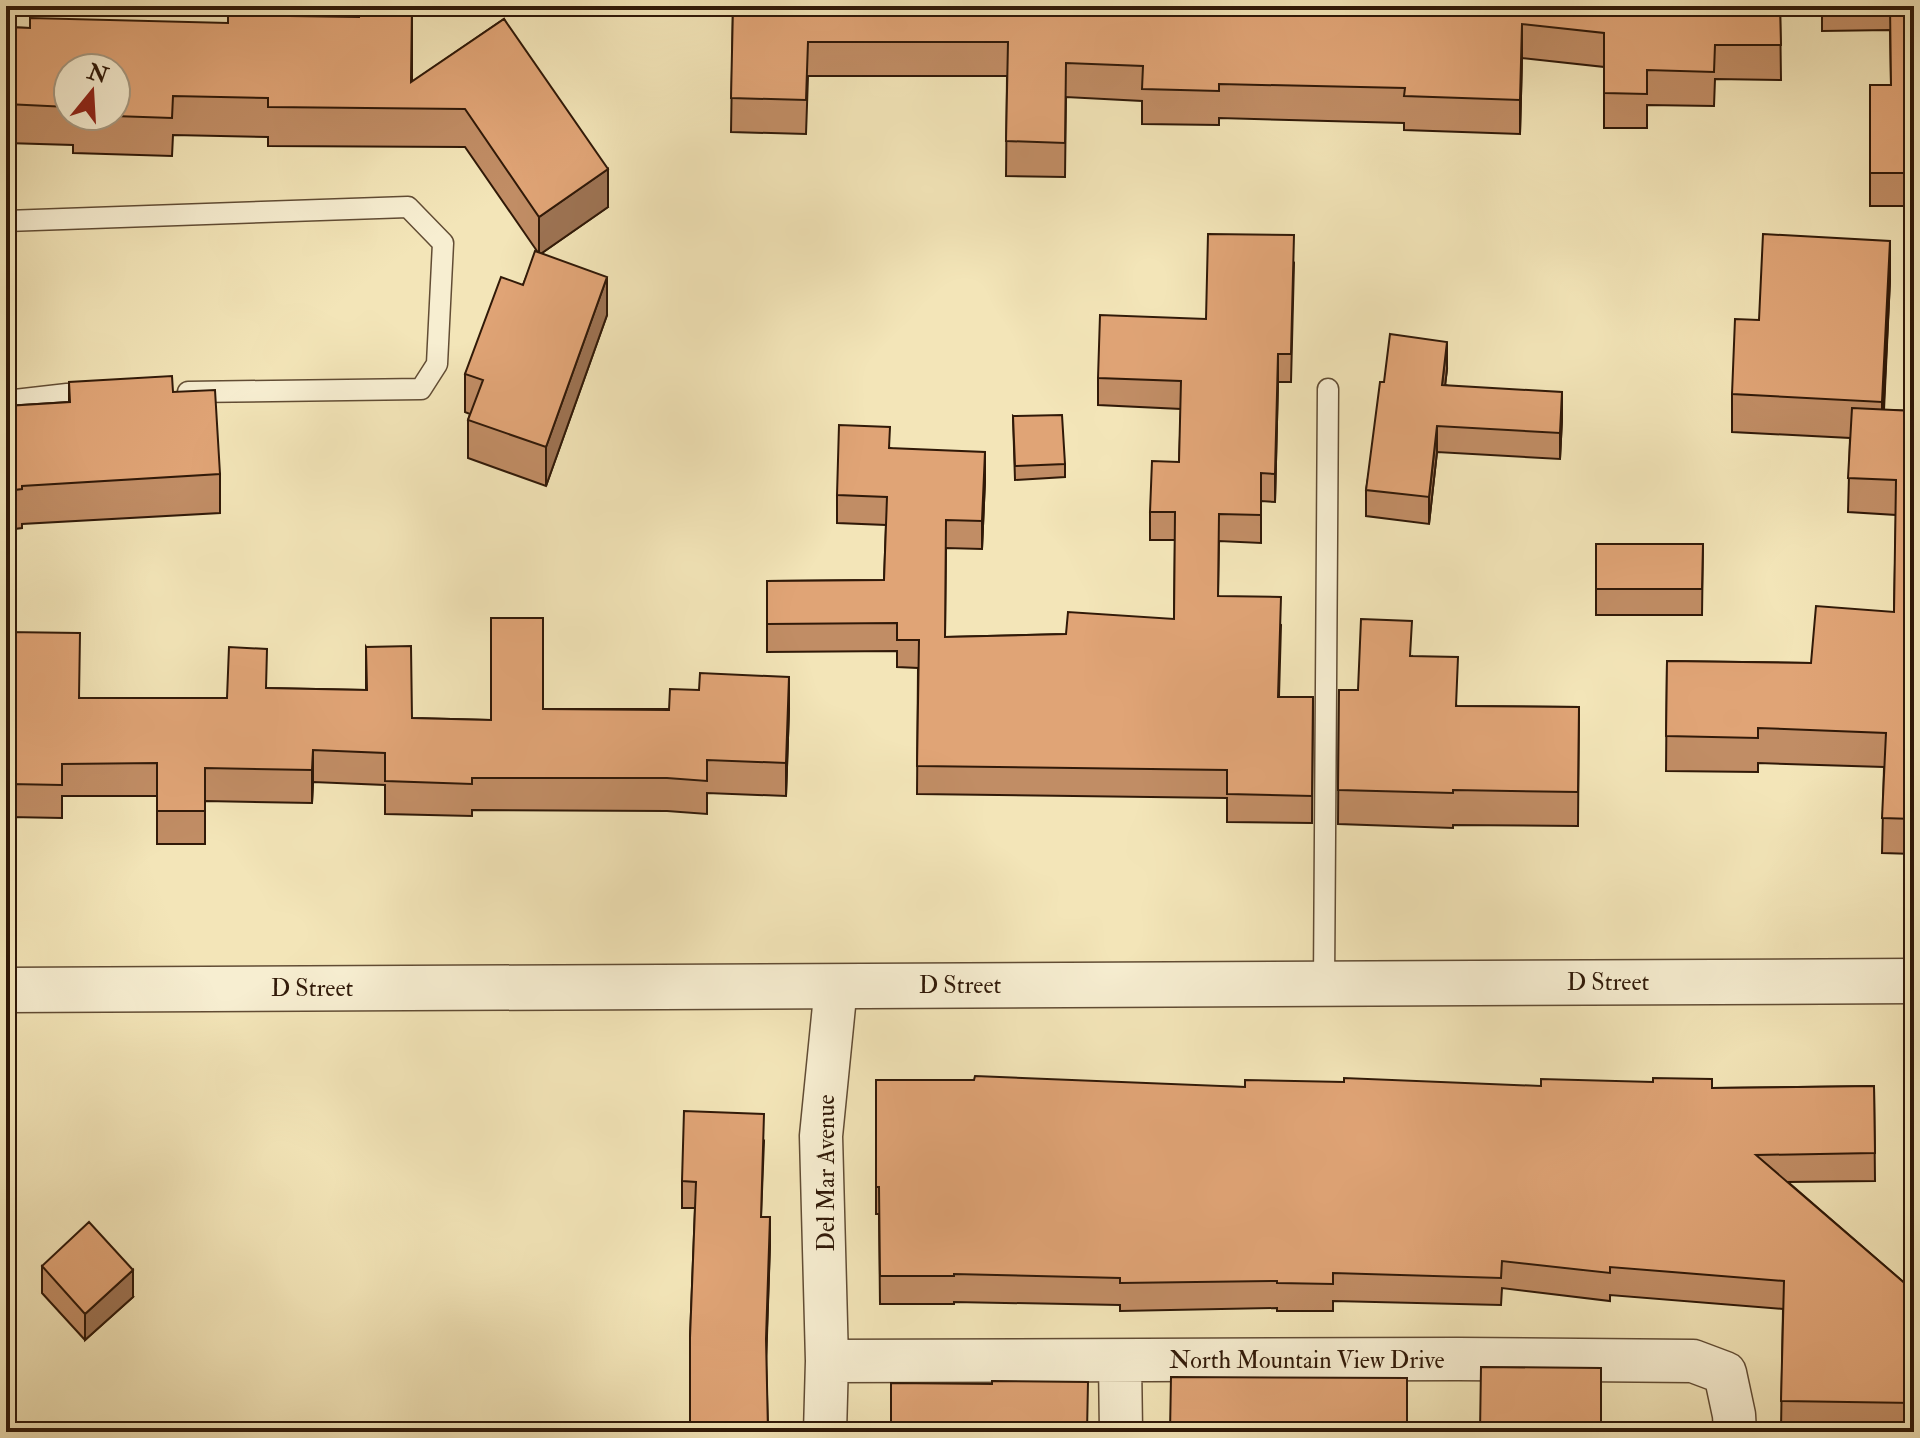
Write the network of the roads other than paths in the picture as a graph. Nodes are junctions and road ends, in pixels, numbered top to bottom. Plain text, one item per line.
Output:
1 (6, 221) edge
2 (1328, 389) dead end
3 (175, 392) edge
4 (113, 393) edge
5 (6, 401) edge
6 (1914, 981) edge
7 (1324, 984) junction
8 (836, 986) junction
9 (6, 990) edge
10 (827, 1361) junction
11 (1120, 1361) junction
12 (825, 1432) edge
13 (1121, 1432) edge
14 (1735, 1432) edge

1 - 3 lane
2 - 7 lane
4 - 5 lane
6 - 7 street, D Street
7 - 8 street, D Street
8 - 9 street, D Street
8 - 10 street, Del Mar Avenue
10 - 11 street, North Mountain View Drive
10 - 12 street, Del Mar Avenue
11 - 13 street
11 - 14 street, North Mountain View Drive

